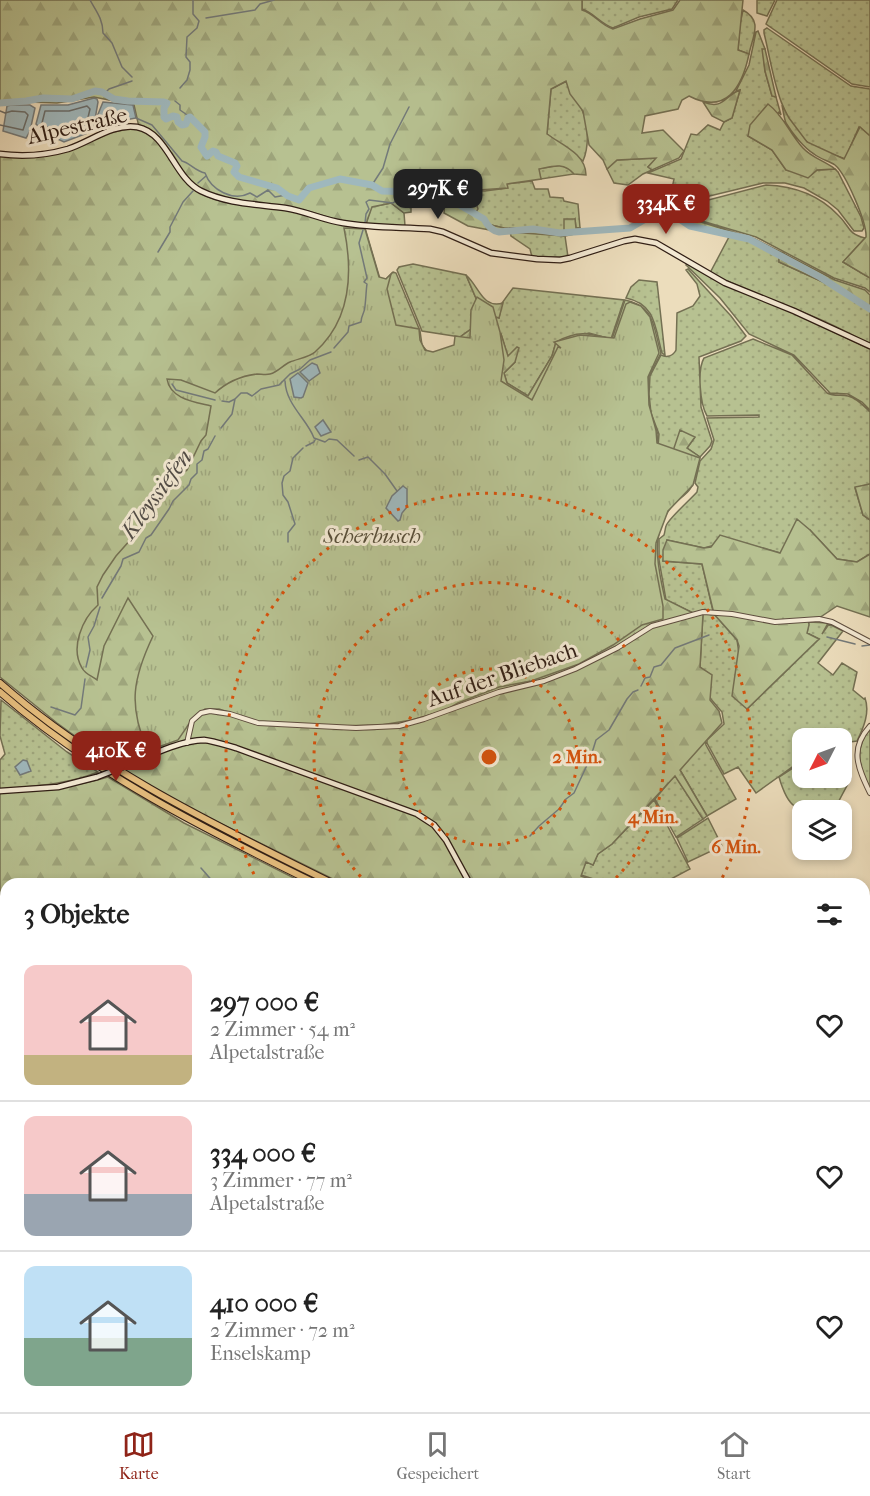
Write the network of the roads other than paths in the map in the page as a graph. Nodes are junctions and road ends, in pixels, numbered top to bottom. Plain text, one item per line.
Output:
1 (1, 154) edge
2 (870, 346) edge
3 (870, 642) edge
4 (0, 683) edge
5 (0, 692) edge
6 (870, 726) edge
7 (187, 743) junction
8 (0, 791) edge
9 (870, 793) edge
10 (306, 878) edge
11 (322, 878) edge
12 (467, 878) edge

1 - 2 main road, Alpestraße
3 - 7 street, Auf der Bliebach
4 - 11 highway
5 - 10 highway
6 - 9 street
7 - 8 main road, bridge
7 - 12 main road

